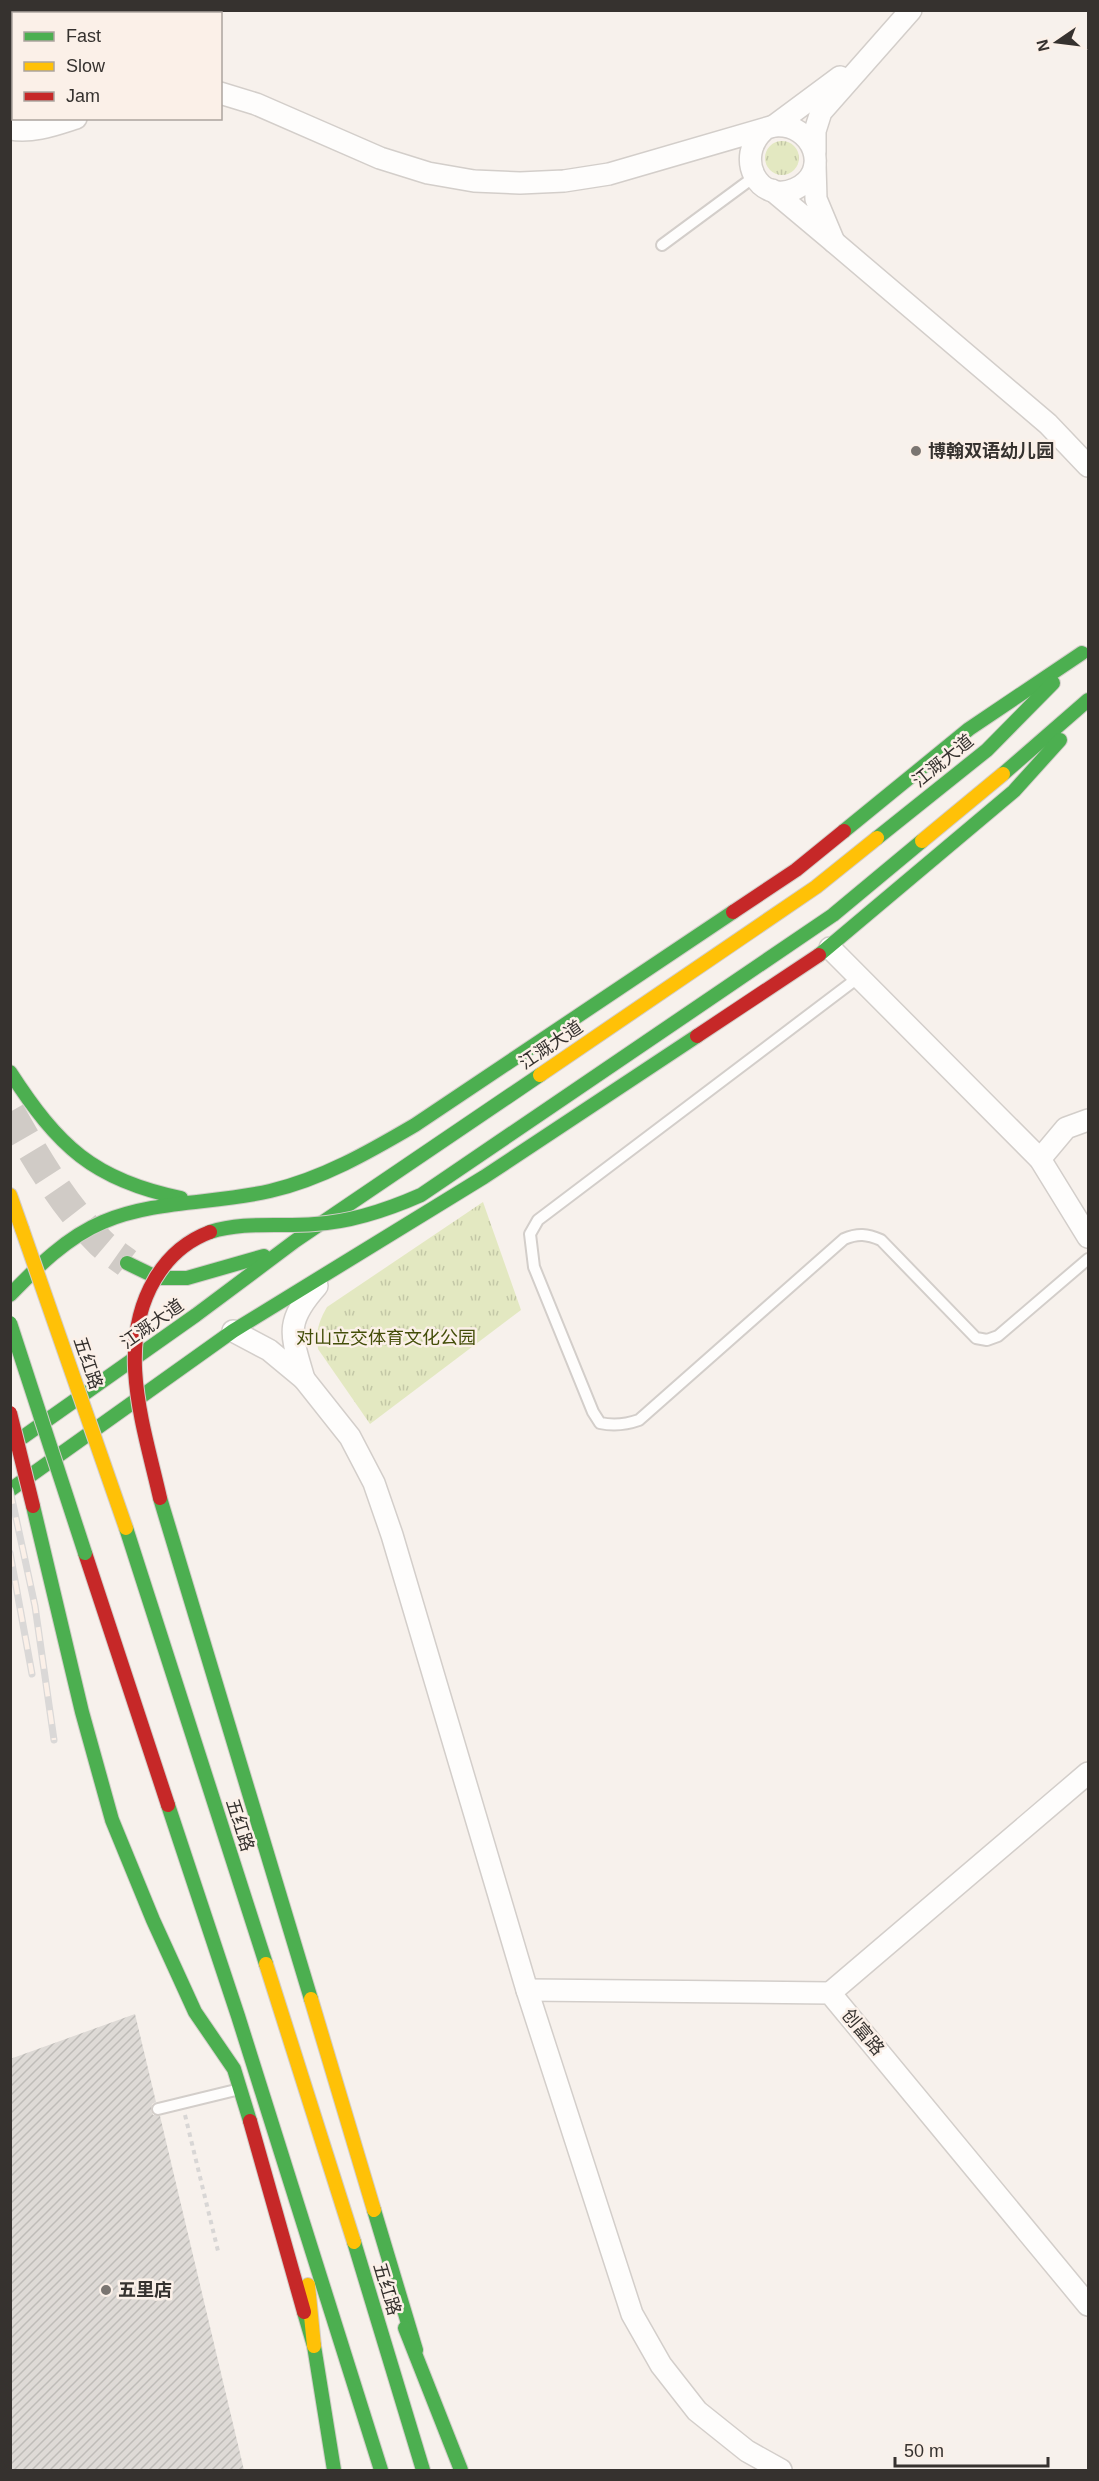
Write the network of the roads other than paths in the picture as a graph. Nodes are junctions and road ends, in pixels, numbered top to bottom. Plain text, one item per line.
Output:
1 (911, 10) edge
2 (876, 49) junction
3 (222, 94) edge
4 (70, 120) edge
5 (769, 128) junction
6 (10, 129) edge
7 (815, 158) junction
8 (658, 160) junction
9 (754, 177) junction
10 (772, 190) junction
11 (834, 242) junction
12 (662, 245) dead end
13 (1089, 466) edge
14 (1085, 650) edge
15 (1089, 700) edge
16 (1089, 709) edge
17 (830, 948) junction
18 (859, 977) junction
19 (10, 1072) edge
20 (1089, 1120) edge
21 (1040, 1159) junction
22 (10, 1195) edge
23 (231, 1198) junction
24 (1089, 1237) edge
25 (284, 1249) junction
26 (1089, 1259) edge
27 (127, 1263) tunnel mouth
28 (330, 1270) junction
29 (10, 1295) edge
30 (10, 1323) edge
31 (233, 1331) junction
32 (304, 1379) junction
33 (10, 1413) edge
34 (10, 1445) edge
35 (10, 1490) edge
36 (1089, 1773) edge
37 (527, 1990) junction
38 (830, 1993) junction
39 (316, 2021) junction
40 (234, 2069) junction
41 (242, 2089) junction
42 (158, 2109) dead end
43 (337, 2184) junction
44 (302, 2218) junction
45 (1089, 2305) edge
46 (314, 2346) junction
47 (416, 2350) junction
48 (460, 2468) edge
49 (334, 2470) edge
50 (381, 2470) edge
51 (423, 2470) edge
52 (781, 2470) edge

1 - 2 street
2 - 5 street
2 - 7 street
3 - 8 street
4 - 6 street
5 - 7 street
5 - 8 street
5 - 9 street
7 - 10 street
7 - 11 street
8 - 9 street
9 - 10 street
9 - 12 lane
10 - 11 street
11 - 13 street
14 - 23 main road
14 - 25 main road, 江溉大道
15 - 39 main road, bridge
16 - 17 main road
17 - 18 street
17 - 28 main road
18 - 21 street
18 - 26 lane
19 - 23 main road
20 - 21 street
21 - 24 street
22 - 43 main road, 五红路, bridge
23 - 29 main road
25 - 27 main road
25 - 34 main road, 江溉大道
28 - 31 main road
28 - 32 street
30 - 44 main road, bridge
31 - 32 street
31 - 35 main road
32 - 37 street
33 - 40 main road, bridge
36 - 38 street
37 - 38 street, 创富路
37 - 52 street
38 - 45 street, 创富路
39 - 43 main road
39 - 47 main road
40 - 41 main road
40 - 44 main road
41 - 42 lane
41 - 46 main road
43 - 47 main road
43 - 51 main road, 五红路
44 - 46 main road
44 - 50 main road
46 - 49 main road
47 - 48 main road

